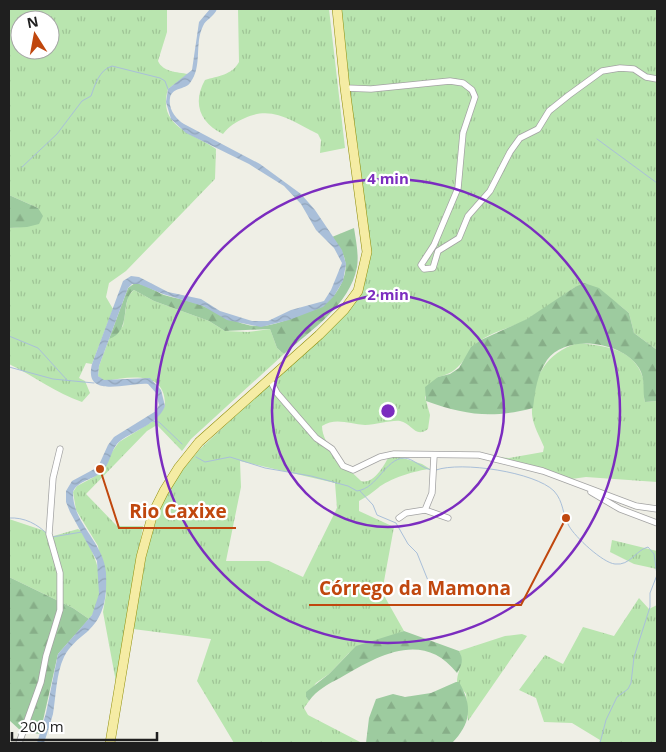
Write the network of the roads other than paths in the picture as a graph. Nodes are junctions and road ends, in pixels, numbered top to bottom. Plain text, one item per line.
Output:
1 (337, 9) edge
2 (657, 79) edge
3 (344, 88) junction
4 (270, 380) junction
5 (60, 449) dead end
6 (434, 456) junction
7 (587, 490) junction
8 (657, 509) edge
9 (425, 510) junction
10 (399, 518) dead end
11 (448, 518) dead end
12 (657, 523) edge
13 (19, 743) edge
14 (110, 743) edge

1 - 3 main road
2 - 3 street
3 - 4 main road
4 - 6 street
4 - 14 main road
5 - 13 street
6 - 7 street
6 - 9 street
7 - 8 street
7 - 12 street
9 - 10 street
9 - 11 street

